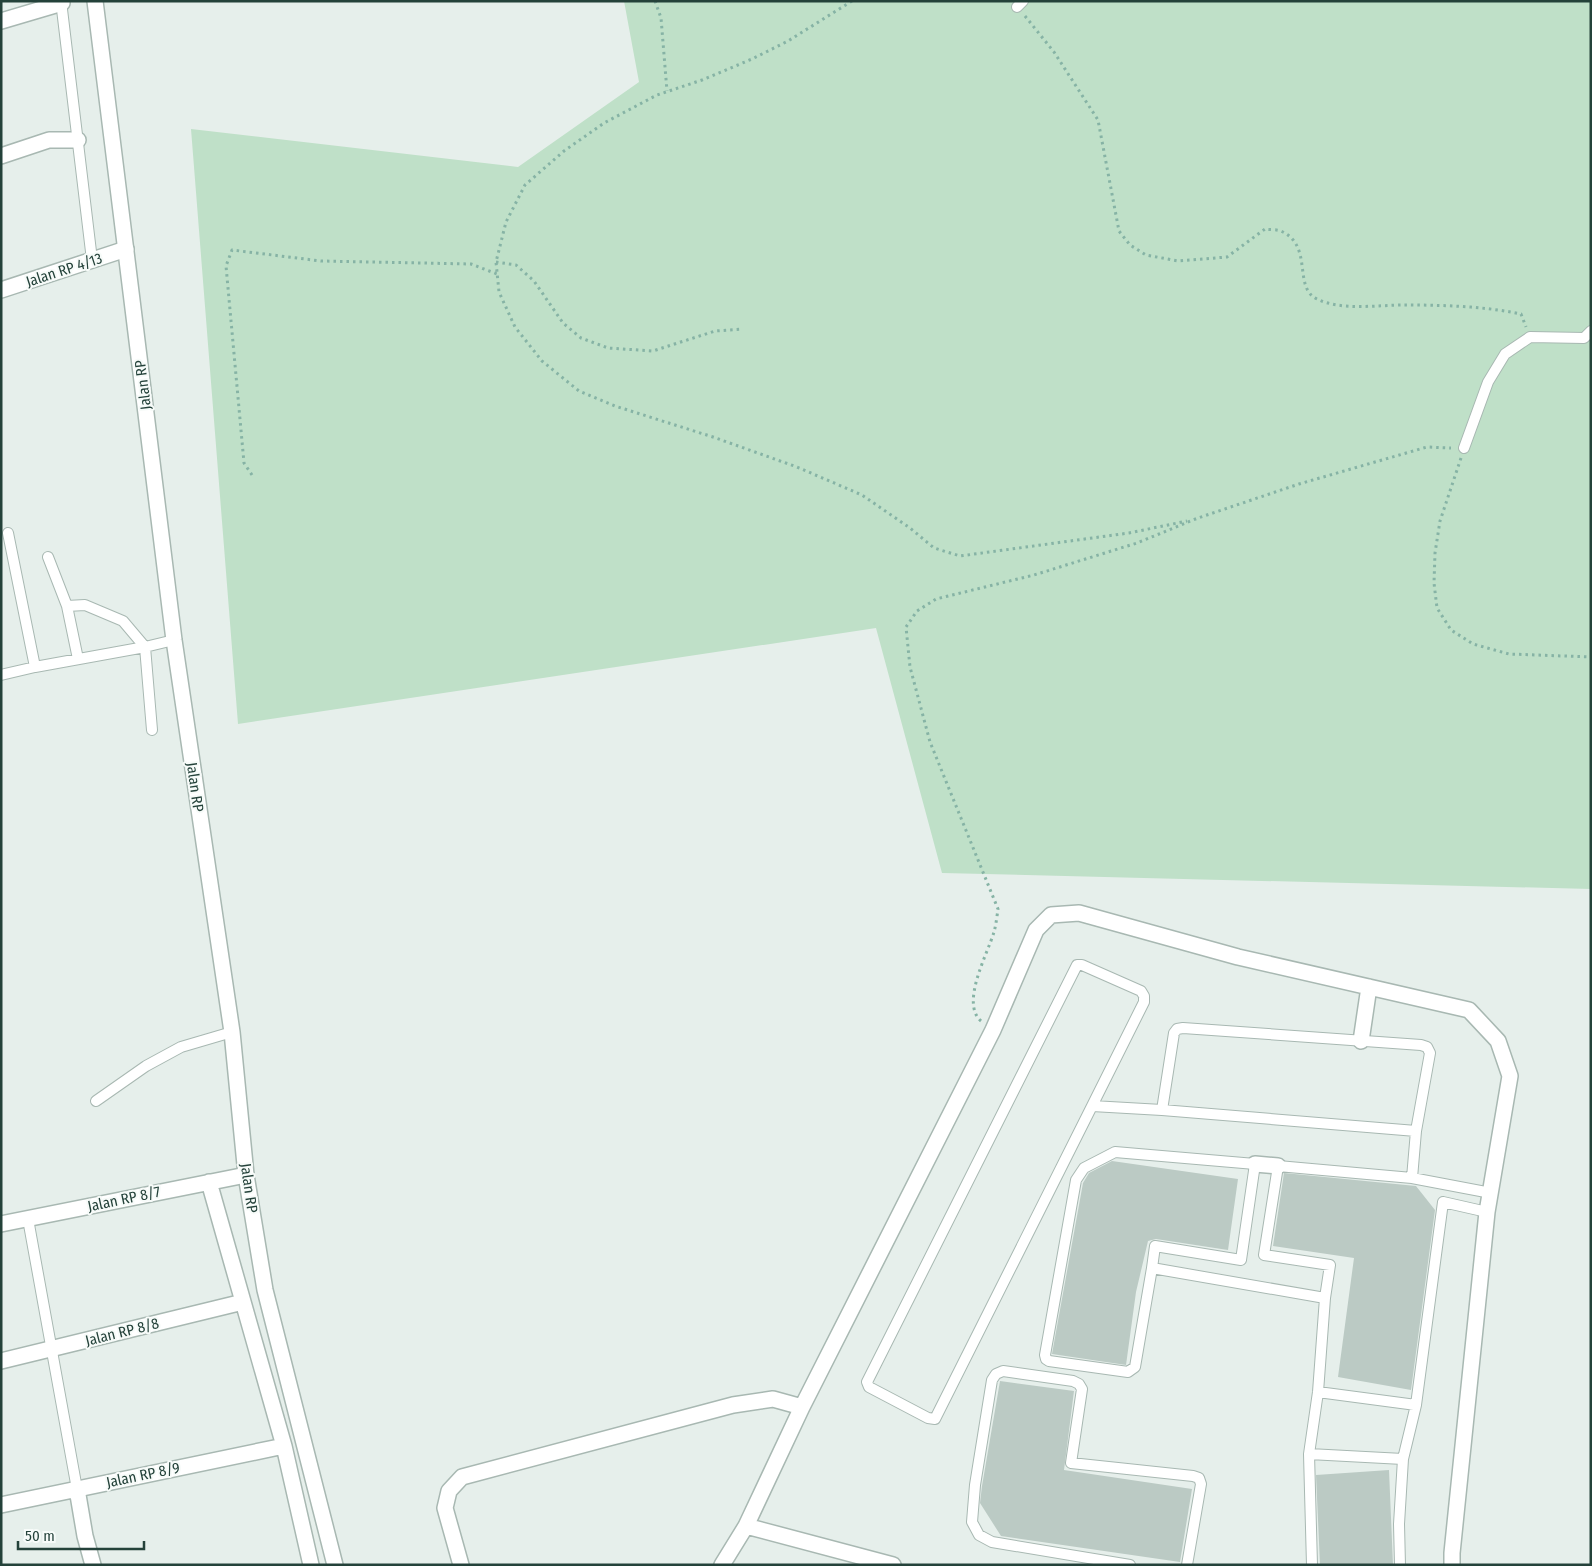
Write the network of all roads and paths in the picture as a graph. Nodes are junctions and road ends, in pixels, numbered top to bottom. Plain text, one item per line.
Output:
1 (95, 1) edge
2 (655, 1) edge
3 (852, 1) edge
4 (62, 2) edge
5 (1020, 4) edge
6 (1, 22) edge
7 (667, 91) junction
8 (78, 140) junction
9 (1, 156) edge
10 (126, 249) junction
11 (92, 260) junction
12 (496, 262) junction
13 (497, 274) junction
14 (1, 290) edge
15 (744, 329) dead end
16 (1591, 331) edge
17 (1530, 337) junction
18 (1464, 448) junction
19 (252, 476) dead end
20 (1198, 518) junction
21 (8, 532) dead end
22 (48, 557) dead end
23 (67, 606) junction
24 (174, 640) junction
25 (145, 647) junction
26 (1591, 657) edge
27 (78, 659) junction
28 (36, 668) junction
29 (1, 675) edge
30 (152, 730) dead end
31 (1369, 987) junction
32 (993, 1030) junction
33 (232, 1032) junction
34 (1361, 1041) junction
35 (96, 1101) dead end
36 (1092, 1106) junction
37 (1162, 1110) junction
38 (1416, 1131) junction
39 (1254, 1164) junction
40 (1278, 1166) junction
41 (246, 1175) junction
42 (1412, 1178) junction
43 (209, 1182) junction
44 (1491, 1193) junction
45 (1488, 1212) junction
46 (28, 1219) junction
47 (1, 1224) edge
48 (1152, 1268) junction
49 (1325, 1298) junction
50 (243, 1302) junction
51 (52, 1350) junction
52 (1, 1361) edge
53 (1318, 1392) junction
54 (1416, 1405) junction
55 (802, 1407) junction
56 (284, 1446) junction
57 (1309, 1454) junction
58 (1403, 1459) junction
59 (77, 1489) junction
60 (1, 1505) edge
61 (746, 1526) junction
62 (92, 1565) edge
63 (312, 1565) edge
64 (335, 1565) edge
65 (461, 1565) edge
66 (722, 1565) edge
67 (893, 1565) edge
68 (1130, 1565) edge
69 (1187, 1565) edge
70 (1312, 1565) edge
71 (1400, 1565) edge
72 (1452, 1565) edge

1 - 10 street, Jalan RP
2 - 7 path
3 - 7 path
4 - 6 street
4 - 8 lane
5 - 17 path
7 - 12 path
8 - 9 street
8 - 11 lane
10 - 11 street, Jalan RP 4/13
10 - 24 street, Jalan RP
11 - 14 street, Jalan RP 4/13
12 - 13 path
12 - 15 path
13 - 19 path
13 - 20 path
16 - 17 lane
17 - 18 lane
18 - 20 path
18 - 26 path
20 - 32 path
21 - 28 lane
22 - 23 lane
23 - 25 lane
23 - 27 lane
24 - 25 lane
24 - 33 street, Jalan RP
25 - 27 lane
25 - 30 lane
27 - 28 lane
28 - 29 lane
31 - 32 street
31 - 34 street
31 - 44 street
32 - 55 street
33 - 35 lane
33 - 41 street, Jalan RP
34 - 37 lane
34 - 38 lane
36 - 36 lane
36 - 37 lane
37 - 38 lane
38 - 42 lane
39 - 40 street
39 - 48 lane
39 - 48 lane
40 - 42 lane
40 - 49 lane
41 - 43 street, Jalan RP 8/7
41 - 64 street, Jalan RP
42 - 44 lane
43 - 46 street, Jalan RP 8/7
43 - 50 street
44 - 45 street
45 - 54 lane
45 - 72 street
46 - 47 street, Jalan RP 8/7
46 - 51 lane
48 - 49 lane
49 - 53 lane
50 - 51 street, Jalan RP 8/8
50 - 56 street
51 - 52 street, Jalan RP 8/8
51 - 59 lane
53 - 54 lane
53 - 57 lane
54 - 58 lane
55 - 61 street
55 - 65 street
56 - 59 street, Jalan RP 8/9
56 - 63 street
57 - 58 lane
57 - 70 lane
58 - 71 lane
59 - 60 street, Jalan RP 8/9
59 - 62 street
61 - 66 street
61 - 67 street
68 - 69 lane

